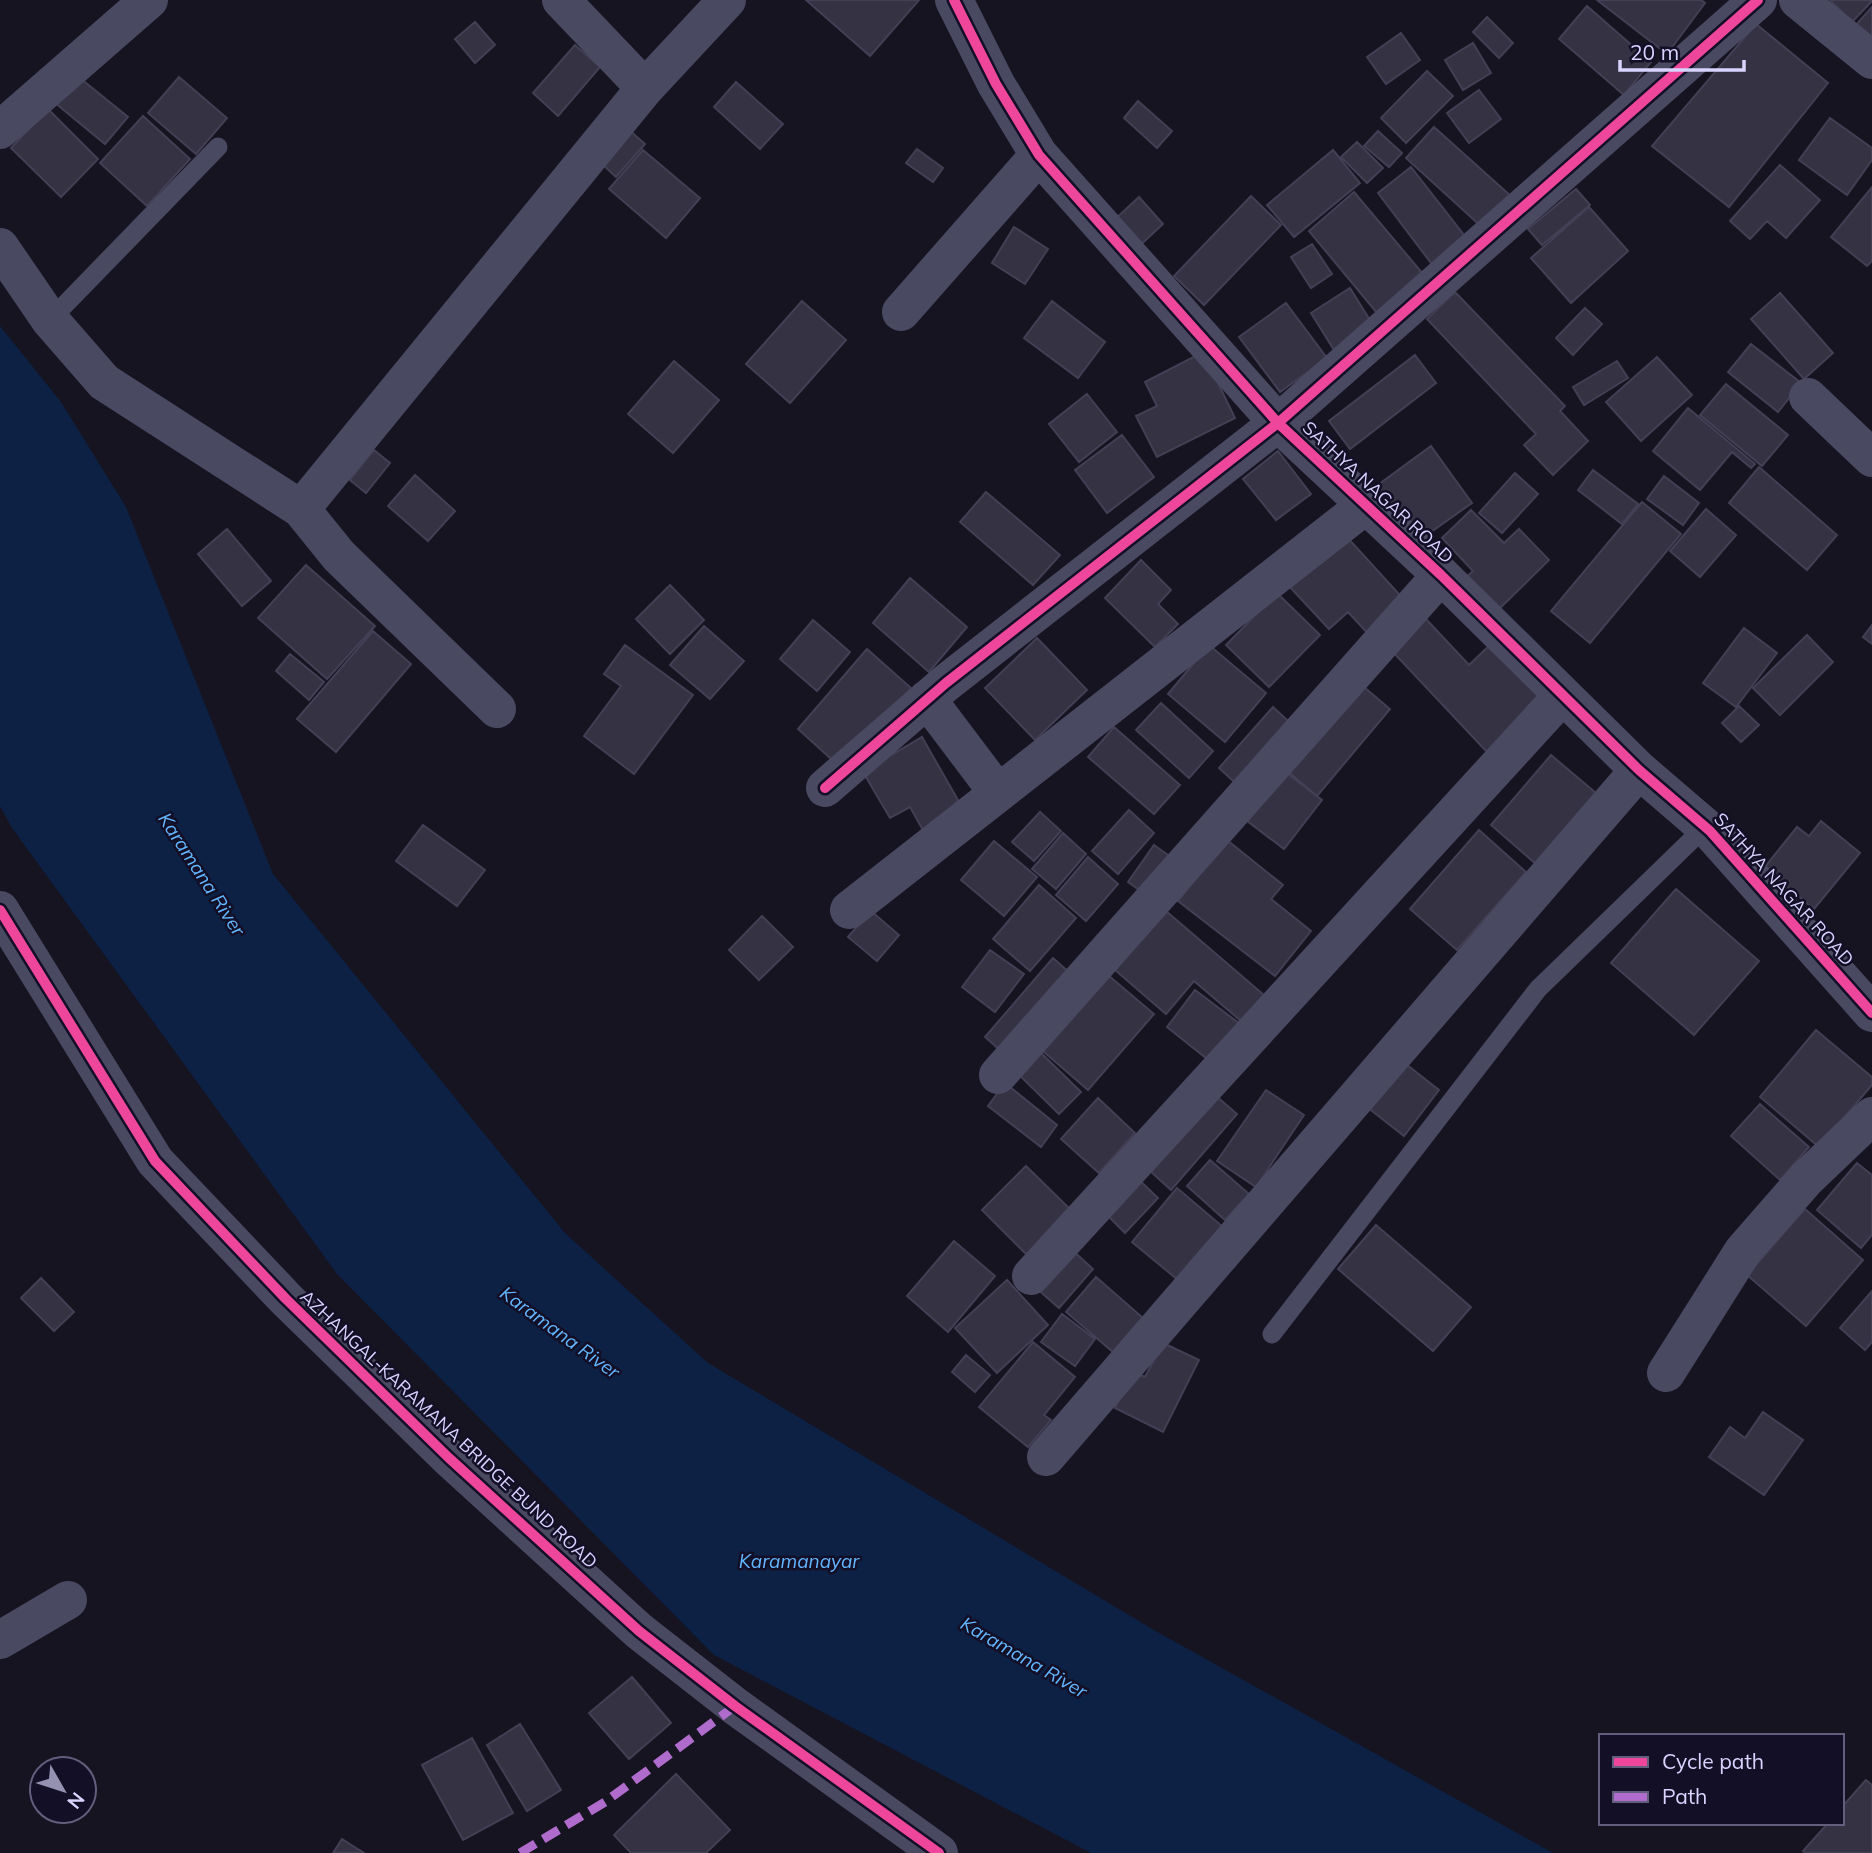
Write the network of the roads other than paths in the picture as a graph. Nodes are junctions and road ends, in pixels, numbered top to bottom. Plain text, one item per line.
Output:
1 (149, 0) edge
2 (561, 0) edge
3 (727, 0) edge
4 (954, 0) edge
5 (1758, 0) edge
6 (1798, 0) edge
7 (1872, 60) edge
8 (645, 88) junction
9 (0, 130) edge
10 (218, 147) dead end
11 (1039, 155) junction
12 (0, 247) edge
13 (901, 312) dead end
14 (50, 320) junction
15 (1808, 397) dead end
16 (1278, 423) junction
17 (1872, 458) edge
18 (1366, 505) junction
19 (301, 509) junction
20 (1441, 575) junction
21 (1562, 696) junction
22 (927, 699) junction
23 (498, 709) dead end
24 (1639, 770) junction
25 (825, 788) dead end
26 (999, 793) junction
27 (1705, 827) junction
28 (0, 910) edge
29 (849, 910) dead end
30 (1872, 1013) edge
31 (998, 1075) dead end
32 (1872, 1116) edge
33 (1031, 1276) dead end
34 (1272, 1334) dead end
35 (1666, 1373) dead end
36 (1046, 1457) dead end
37 (68, 1600) dead end
38 (0, 1640) edge
39 (939, 1853) edge

1 - 9 street
2 - 8 street
3 - 8 street
4 - 11 street
5 - 16 street, SATHYA NAGAR ROAD
6 - 7 street
8 - 19 street
10 - 14 lane
11 - 13 street
11 - 16 street
12 - 14 street
14 - 19 street
15 - 17 street
16 - 18 street, SATHYA NAGAR ROAD
16 - 22 street
18 - 20 street, SATHYA NAGAR ROAD
18 - 26 street
19 - 23 street
20 - 21 street, SATHYA NAGAR ROAD
20 - 31 street
21 - 24 street, SATHYA NAGAR ROAD
21 - 33 street
22 - 25 street
22 - 26 street
24 - 27 street, SATHYA NAGAR ROAD
24 - 36 street
26 - 29 street
27 - 30 street, SATHYA NAGAR ROAD
27 - 34 lane
28 - 39 street, AZHANGAL-KARAMANA BRIDGE BUND ROAD
32 - 35 street
37 - 38 street

